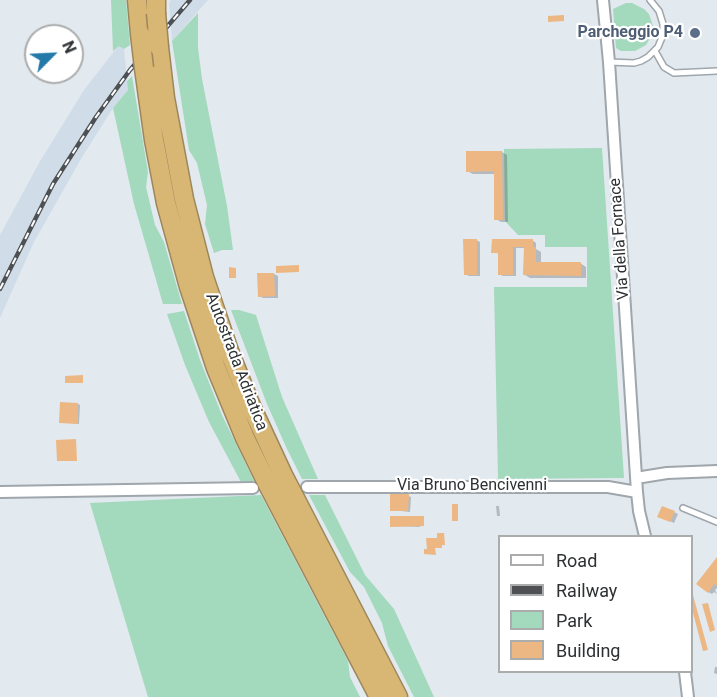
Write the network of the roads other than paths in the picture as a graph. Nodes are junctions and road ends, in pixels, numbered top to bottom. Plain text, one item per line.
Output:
1 (137, 0) edge
2 (603, 0) edge
3 (650, 0) edge
4 (156, 6) edge
5 (655, 51) junction
6 (609, 62) junction
7 (717, 71) edge
8 (717, 471) edge
9 (636, 478) junction
10 (307, 487) dead end
11 (253, 488) dead end
12 (0, 492) edge
13 (637, 492) junction
14 (683, 508) dead end
15 (717, 522) edge
16 (645, 535) edge
17 (685, 673) edge
18 (379, 697) edge
19 (398, 697) edge
20 (688, 697) edge

1 - 18 highway, Autostrada Adriatica, bridge
2 - 6 street, Via della Fornace
3 - 5 lane
4 - 19 highway, Autostrada Adriatica, bridge
5 - 6 lane
5 - 7 lane
6 - 9 street, Via della Fornace
8 - 9 street
9 - 13 street, Via della Fornace
10 - 13 street, Via Bruno Bencivenni
11 - 12 street
13 - 16 street, Via della Fornace
14 - 15 lane
17 - 20 street

